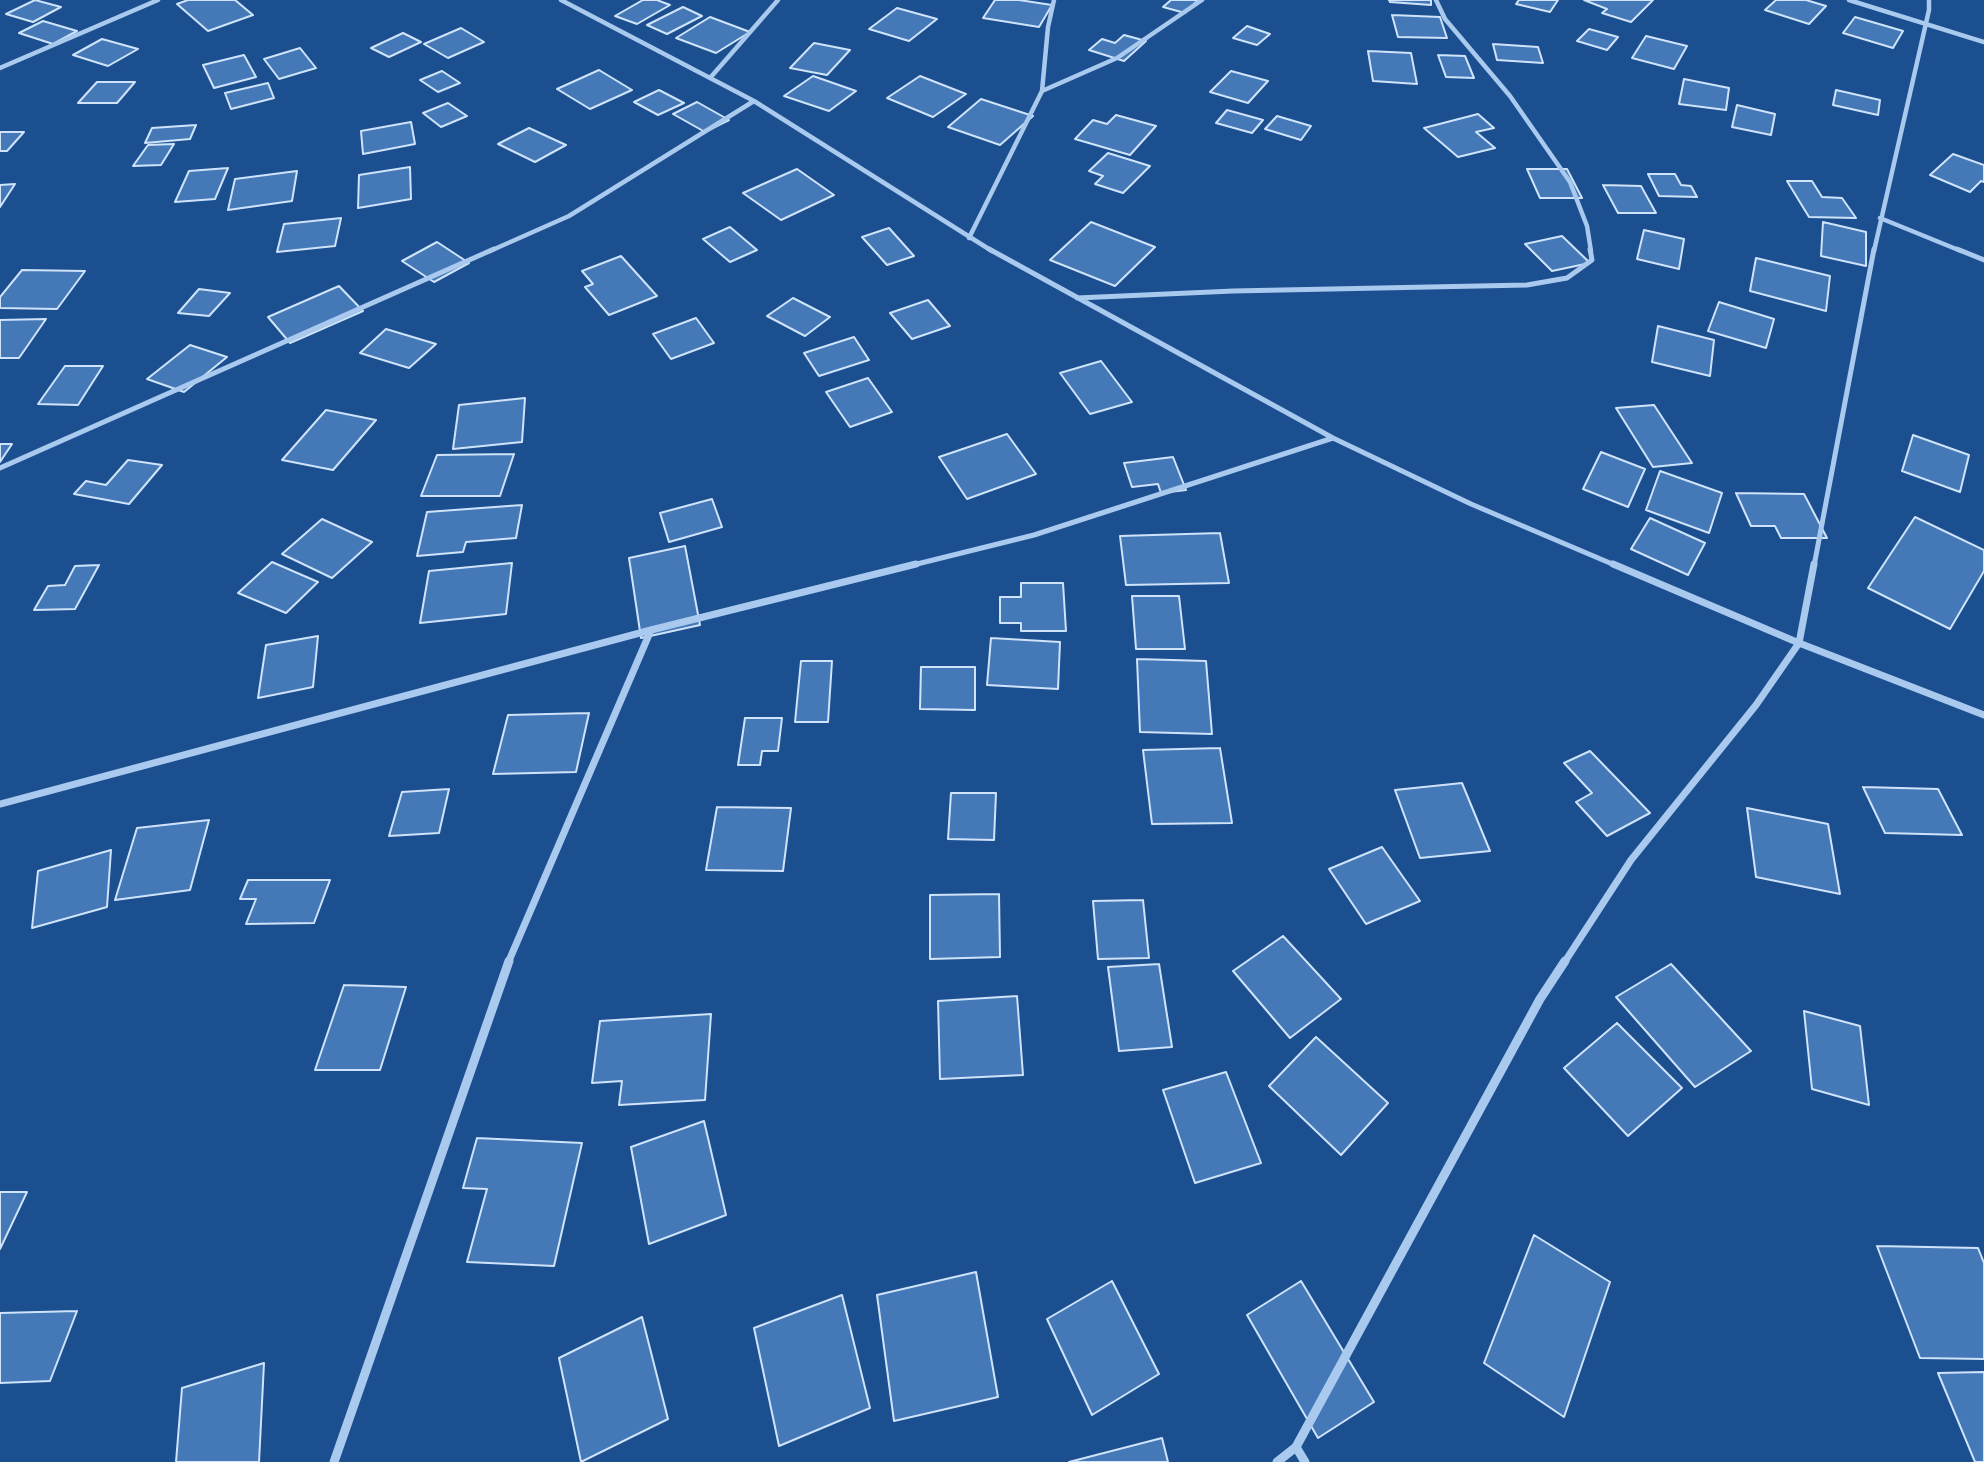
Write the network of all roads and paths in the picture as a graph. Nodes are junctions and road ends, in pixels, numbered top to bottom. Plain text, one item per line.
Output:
1 (158, 0) edge
2 (561, 0) edge
3 (778, 0) edge
4 (1054, 0) edge
5 (1202, 0) edge
6 (1436, 0) edge
7 (1849, 0) edge
8 (1929, 0) edge
9 (1924, 25) junction
10 (1984, 42) edge
11 (0, 68) edge
12 (710, 78) junction
13 (1042, 91) junction
14 (754, 101) junction
15 (1880, 218) junction
16 (969, 237) junction
17 (1984, 260) edge
18 (1076, 298) junction
19 (1333, 438) junction
20 (0, 468) edge
21 (651, 630) junction
22 (1799, 643) junction
23 (1984, 715) edge
24 (0, 804) edge
25 (1296, 1447) junction
26 (334, 1462) edge
27 (1277, 1462) edge
28 (1305, 1462) edge

1 - 11 street
2 - 12 street
3 - 12 street
4 - 13 street
5 - 13 street
6 - 18 street
7 - 9 street
8 - 9 street
9 - 10 street
9 - 15 street
12 - 14 street
13 - 16 street
14 - 16 street
14 - 20 street
15 - 17 street
15 - 22 street
16 - 18 street
18 - 19 street
19 - 21 street
19 - 22 street
21 - 24 street
21 - 26 street
22 - 23 street
22 - 25 street
25 - 27 street
25 - 28 street

